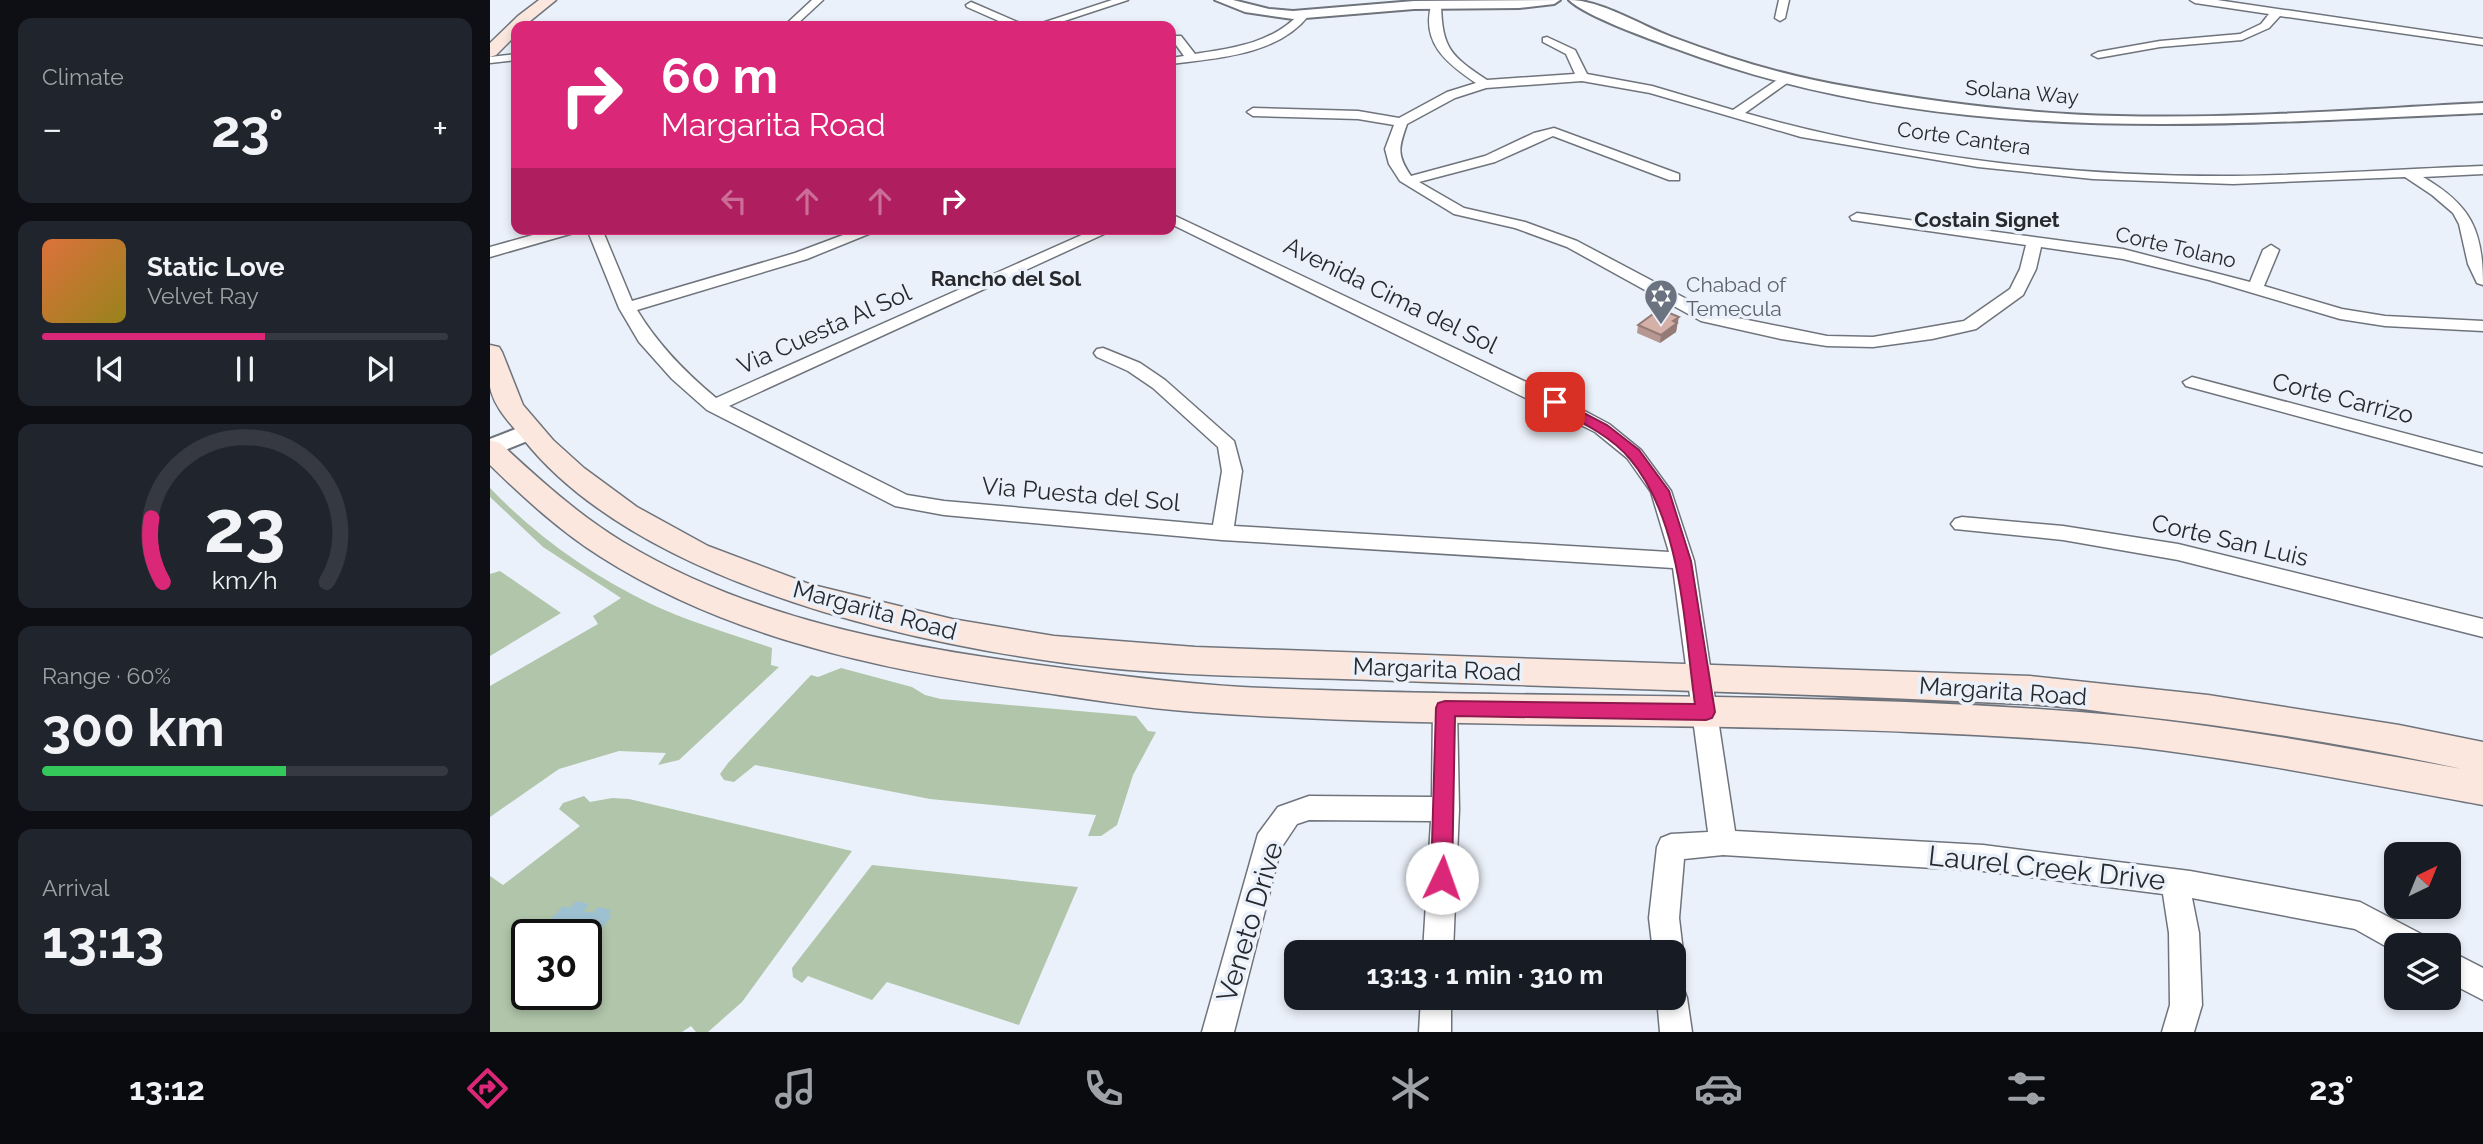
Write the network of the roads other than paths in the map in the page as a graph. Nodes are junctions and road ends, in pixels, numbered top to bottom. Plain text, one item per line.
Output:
1 (533, 0) edge
2 (549, 0) edge
3 (818, 0) edge
4 (985, 0) edge
5 (1123, 0) edge
6 (1221, 0) edge
7 (1554, 0) edge
8 (1575, 0) edge
9 (1784, 0) edge
10 (2195, 0) edge
11 (1436, 4) junction
12 (2277, 12) junction
13 (1304, 15) junction
14 (1780, 18) dead end
15 (521, 21) edge
16 (795, 21) edge
17 (1007, 21) edge
18 (1054, 21) edge
19 (511, 31) edge
20 (490, 34) edge
21 (1177, 38) dead end
22 (1547, 40) dead end
23 (2483, 42) edge
24 (490, 52) edge
25 (2098, 55) dead end
26 (1191, 57) junction
27 (511, 58) edge
28 (490, 60) edge
29 (1176, 60) edge
30 (1582, 77) junction
31 (1786, 78) junction
32 (1485, 84) junction
33 (2483, 108) edge
34 (1252, 112) dead end
35 (1734, 115) junction
36 (1401, 122) junction
37 (2483, 170) edge
38 (2406, 172) junction
39 (1674, 177) dead end
40 (1407, 181) junction
41 (1857, 217) dead end
42 (1176, 220) edge
43 (551, 235) edge
44 (597, 235) edge
45 (857, 235) edge
46 (1095, 235) edge
47 (2035, 242) junction
48 (2476, 242) edge
49 (2271, 250) dead end
50 (490, 252) edge
51 (2483, 280) edge
52 (2255, 289) junction
53 (627, 308) junction
54 (2483, 326) edge
55 (490, 352) edge
56 (1103, 353) dead end
57 (2192, 382) dead end
58 (714, 405) junction
59 (531, 431) junction
60 (490, 448) edge
61 (2483, 460) edge
62 (1962, 524) dead end
63 (1222, 533) junction
64 (1683, 561) junction
65 (2483, 628) edge
66 (1700, 677) junction
67 (1445, 708) junction
68 (1706, 712) junction
69 (2483, 758) edge
70 (2483, 789) edge
71 (1445, 809) junction
72 (1723, 844) junction
73 (2175, 882) junction
74 (2390, 933) edge
75 (1439, 940) edge
76 (1667, 940) edge
77 (2461, 972) edge
78 (2483, 985) edge
79 (1436, 1010) edge
80 (1673, 1010) edge
81 (1218, 1032) edge
82 (1435, 1032) edge
83 (1676, 1032) edge
84 (2178, 1032) edge

1 - 20 main road
2 - 15 main road
3 - 16 street
4 - 17 street
5 - 18 street
6 - 13 street
7 - 11 street
8 - 31 street, Solana Way
9 - 14 street
10 - 12 street
11 - 13 street
11 - 32 street
12 - 23 street
12 - 25 street
13 - 26 street
19 - 24 main road
21 - 26 street
22 - 30 street
26 - 29 street
27 - 28 street
30 - 32 street, Corte Cantera
30 - 35 street, Corte Cantera
31 - 33 street, Solana Way
31 - 35 street
32 - 36 street, Corte Cantera
34 - 36 street
35 - 38 street, Corte Cantera
36 - 40 street
37 - 38 street, Corte Cantera
38 - 48 street
39 - 40 street
40 - 47 street
41 - 47 street, Corte Tolano
42 - 64 street, Avenida Cima del Sol
43 - 50 street
44 - 53 street, Via Puesta del Sol
45 - 53 street
46 - 58 street, Via Cuesta Al Sol
47 - 52 street, Corte Tolano
48 - 51 street
49 - 52 street
52 - 54 street, Corte Tolano
53 - 58 street, Via Puesta del Sol
55 - 59 main road, Margarita Road
56 - 63 street
57 - 61 street, Corte Carrizo
58 - 63 street, Via Puesta del Sol
59 - 60 street
59 - 66 main road, Margarita Road
60 - 67 main road, Margarita Road
62 - 65 street, Corte San Luis
63 - 64 street, Via Puesta del Sol
64 - 66 street, Avenida Cima del Sol
66 - 68 street, Avenida Cima del Sol
66 - 69 main road, Margarita Road
67 - 68 main road, Margarita Road
67 - 71 street
68 - 70 main road, Margarita Road
68 - 72 street, Avenida Cima del Sol
71 - 75 street
71 - 81 street, Veneto Drive
72 - 73 street, Laurel Creek Drive
72 - 76 street, Laurel Creek Drive
73 - 74 street, Laurel Creek Drive
73 - 84 street
77 - 78 street
79 - 82 street
80 - 83 street

